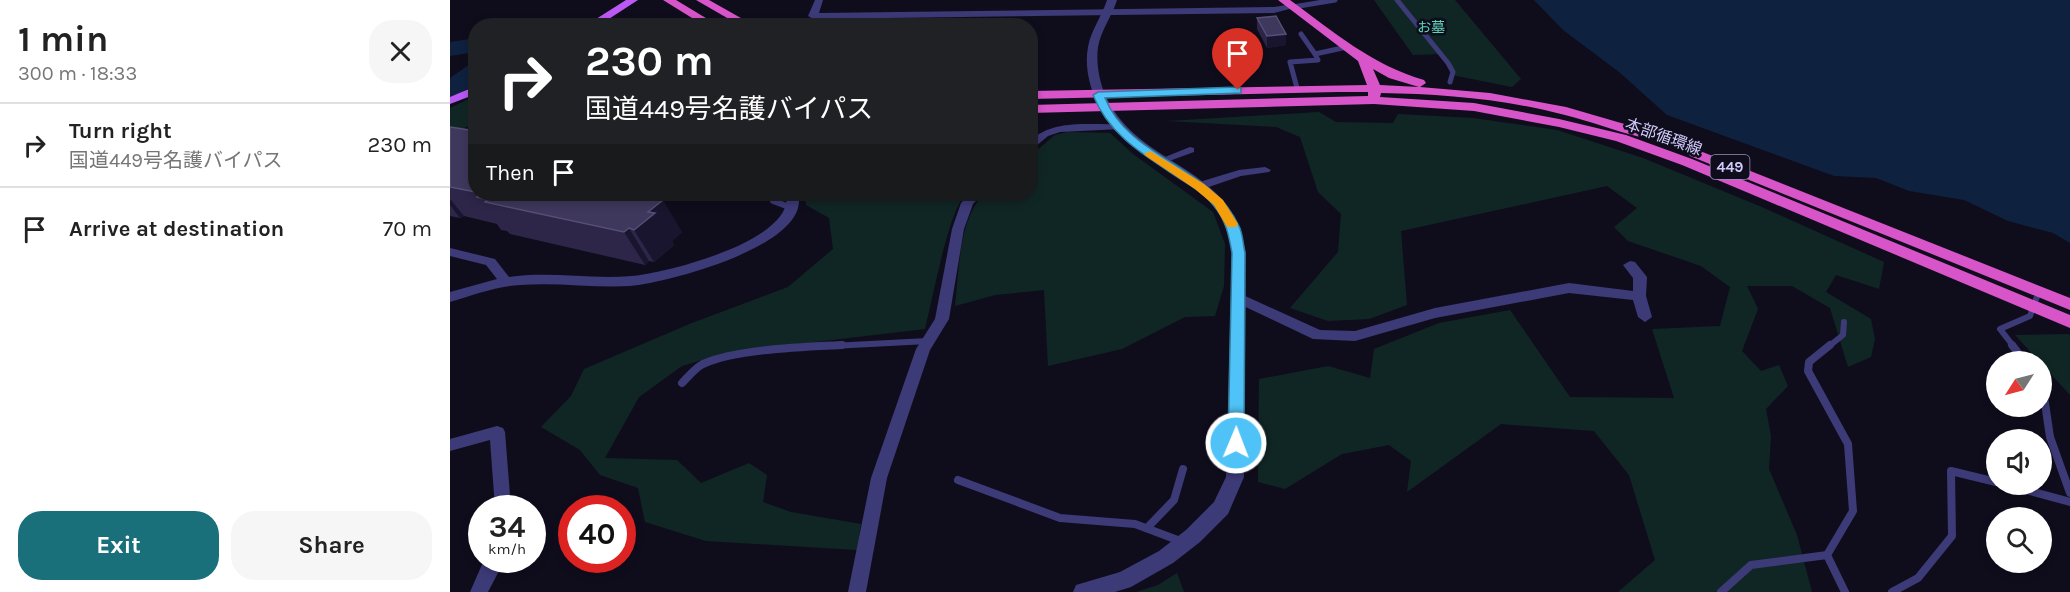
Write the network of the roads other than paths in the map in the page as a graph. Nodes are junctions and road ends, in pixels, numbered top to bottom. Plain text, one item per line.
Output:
1 (633, 0) edge
2 (668, 0) edge
3 (701, 0) edge
4 (819, 0) edge
5 (981, 0) edge
6 (1112, 0) edge
7 (1335, 0) edge
8 (1397, 0) edge
9 (1288, 4) edge
10 (1108, 13) junction
11 (980, 14) junction
12 (603, 18) edge
13 (701, 18) edge
14 (735, 18) edge
15 (1301, 34) dead end
16 (1347, 47) junction
17 (1315, 54) junction
18 (1363, 59) junction
19 (1447, 86) junction
20 (1297, 88) junction
21 (468, 93) edge
22 (1374, 94) junction
23 (1038, 96) edge
24 (450, 101) edge
25 (1101, 101) junction
26 (1038, 108) edge
27 (1117, 127) junction
28 (1038, 140) edge
29 (1190, 150) dead end
30 (1161, 161) junction
31 (1265, 170) dead end
32 (1200, 186) junction
33 (773, 201) edge
34 (792, 201) edge
35 (969, 201) edge
36 (792, 208) junction
37 (450, 252) edge
38 (1630, 265) dead end
39 (507, 283) junction
40 (2039, 291) junction
41 (1639, 296) junction
42 (450, 297) edge
43 (1238, 298) junction
44 (2070, 304) edge
45 (2033, 307) junction
46 (1645, 317) dead end
47 (1845, 322) dead end
48 (2070, 322) edge
49 (928, 341) junction
50 (2017, 351) edge
51 (682, 383) dead end
52 (2047, 417) edge
53 (450, 445) edge
54 (1183, 469) dead end
55 (958, 480) dead end
56 (1986, 480) edge
57 (2070, 493) edge
58 (502, 495) edge
59 (2044, 495) edge
60 (2070, 502) edge
61 (1147, 528) junction
62 (1185, 543) junction
63 (1827, 555) junction
64 (489, 573) edge
65 (479, 592) edge
66 (857, 592) edge
67 (1083, 592) edge
68 (1720, 592) edge
69 (1845, 592) edge
70 (1892, 592) edge

1 - 12 main road
2 - 13 highway
3 - 14 highway
4 - 11 street
5 - 11 street
6 - 10 street
7 - 9 lane
8 - 19 lane
9 - 10 street
9 - 16 highway
10 - 11 street
10 - 25 street
15 - 17 lane
16 - 17 lane
16 - 18 highway
17 - 20 lane
18 - 19 highway
18 - 22 highway
19 - 22 highway, 本部循環線 / 449
19 - 40 highway, 本部循環線 / 449
20 - 22 highway, 449
20 - 25 highway, 449
21 - 24 main road
22 - 25 highway, 449
22 - 45 highway, 本部循環線 / 449
23 - 25 highway, 449
25 - 26 highway, 449
25 - 27 street
27 - 28 street
27 - 30 street
29 - 30 street
30 - 32 street
31 - 32 street
32 - 43 street
33 - 36 lane
34 - 36 street
35 - 49 street
36 - 39 street
37 - 39 street
38 - 41 street
39 - 42 street
40 - 44 highway, 本部循環線 / 449
40 - 45 lane
41 - 43 street
41 - 46 street
43 - 62 street
45 - 48 highway, 本部循環線 / 449
45 - 50 lane
47 - 63 lane
49 - 51 lane
49 - 66 street
52 - 57 lane
53 - 58 street
54 - 61 lane
55 - 61 lane
56 - 70 lane
59 - 60 lane
61 - 62 lane
62 - 67 street
63 - 68 lane
63 - 69 lane
64 - 65 street

